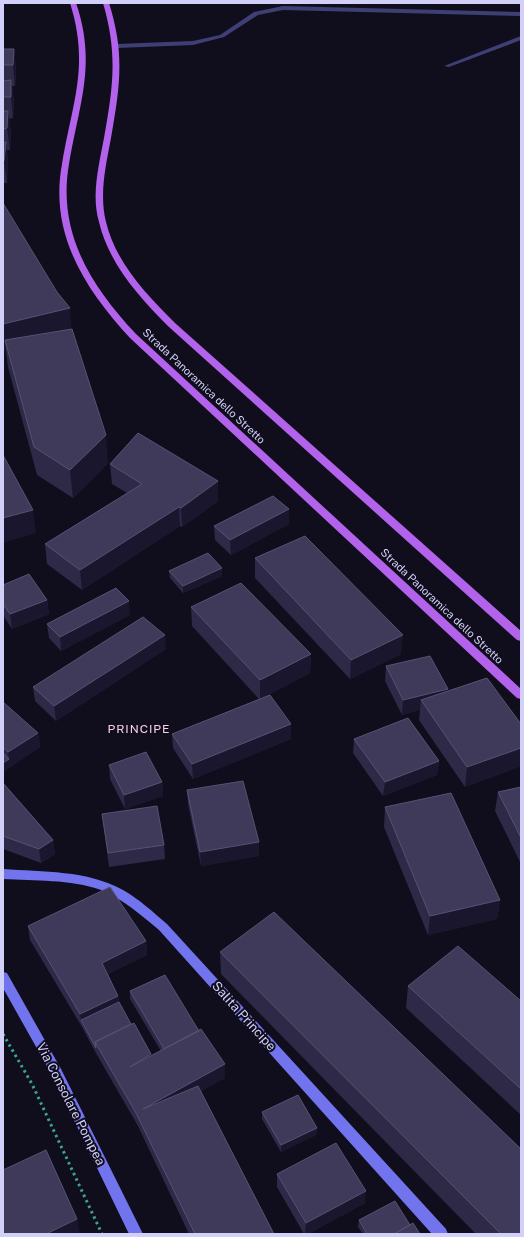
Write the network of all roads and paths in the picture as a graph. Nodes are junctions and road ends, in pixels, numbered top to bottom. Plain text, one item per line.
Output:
1 (73, 3) edge
2 (106, 3) edge
3 (521, 14) edge
4 (521, 38) edge
5 (117, 46) junction
6 (447, 66) dead end
7 (521, 638) edge
8 (521, 695) edge
9 (3, 874) edge
10 (3, 977) edge
11 (3, 1034) edge
12 (102, 1234) edge
13 (136, 1234) edge
14 (441, 1234) edge

1 - 8 main road, Strada Panoramica dello Stretto
2 - 5 main road, Strada Panoramica dello Stretto
3 - 5 street
4 - 6 street
5 - 7 main road, Strada Panoramica dello Stretto
9 - 14 main road, Salita Principe
10 - 13 main road, Via Consolare Pompea
11 - 12 path

